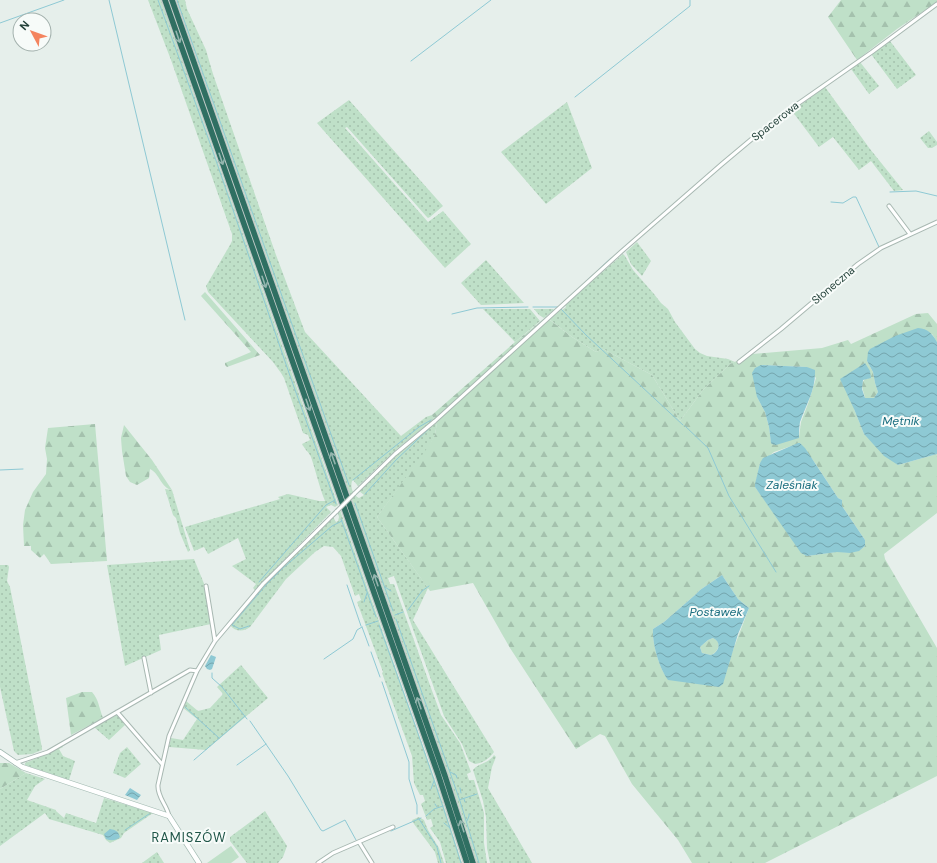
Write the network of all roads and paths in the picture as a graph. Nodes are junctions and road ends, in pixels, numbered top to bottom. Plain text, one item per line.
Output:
1 (165, 0) edge
2 (172, 0) edge
3 (937, 4) edge
4 (889, 206) dead end
5 (937, 222) edge
6 (910, 234) junction
7 (739, 362) dead end
8 (206, 586) dead end
9 (215, 641) junction
10 (144, 658) dead end
11 (197, 670) junction
12 (151, 693) junction
13 (117, 712) junction
14 (0, 752) edge
15 (15, 763) junction
16 (162, 764) junction
17 (169, 816) junction
18 (393, 827) dead end
19 (359, 842) junction
20 (199, 863) edge
21 (318, 863) edge
22 (372, 863) edge
23 (467, 863) edge
24 (473, 863) edge

1 -> 23 highway
24 -> 2 highway
3 - 9 street, Spacerowa, bridge
4 - 6 street
5 - 6 street, Słoneczna
6 - 7 street, Słoneczna
8 - 9 street
9 - 11 street, Spacerowa
10 - 12 street
11 - 12 street
11 - 16 street, Spacerowa
12 - 13 street
13 - 15 street
13 - 16 street
14 - 15 street
15 - 17 street
16 - 17 street, Spacerowa
17 - 20 street
18 - 19 street
19 - 21 street
19 - 22 street

